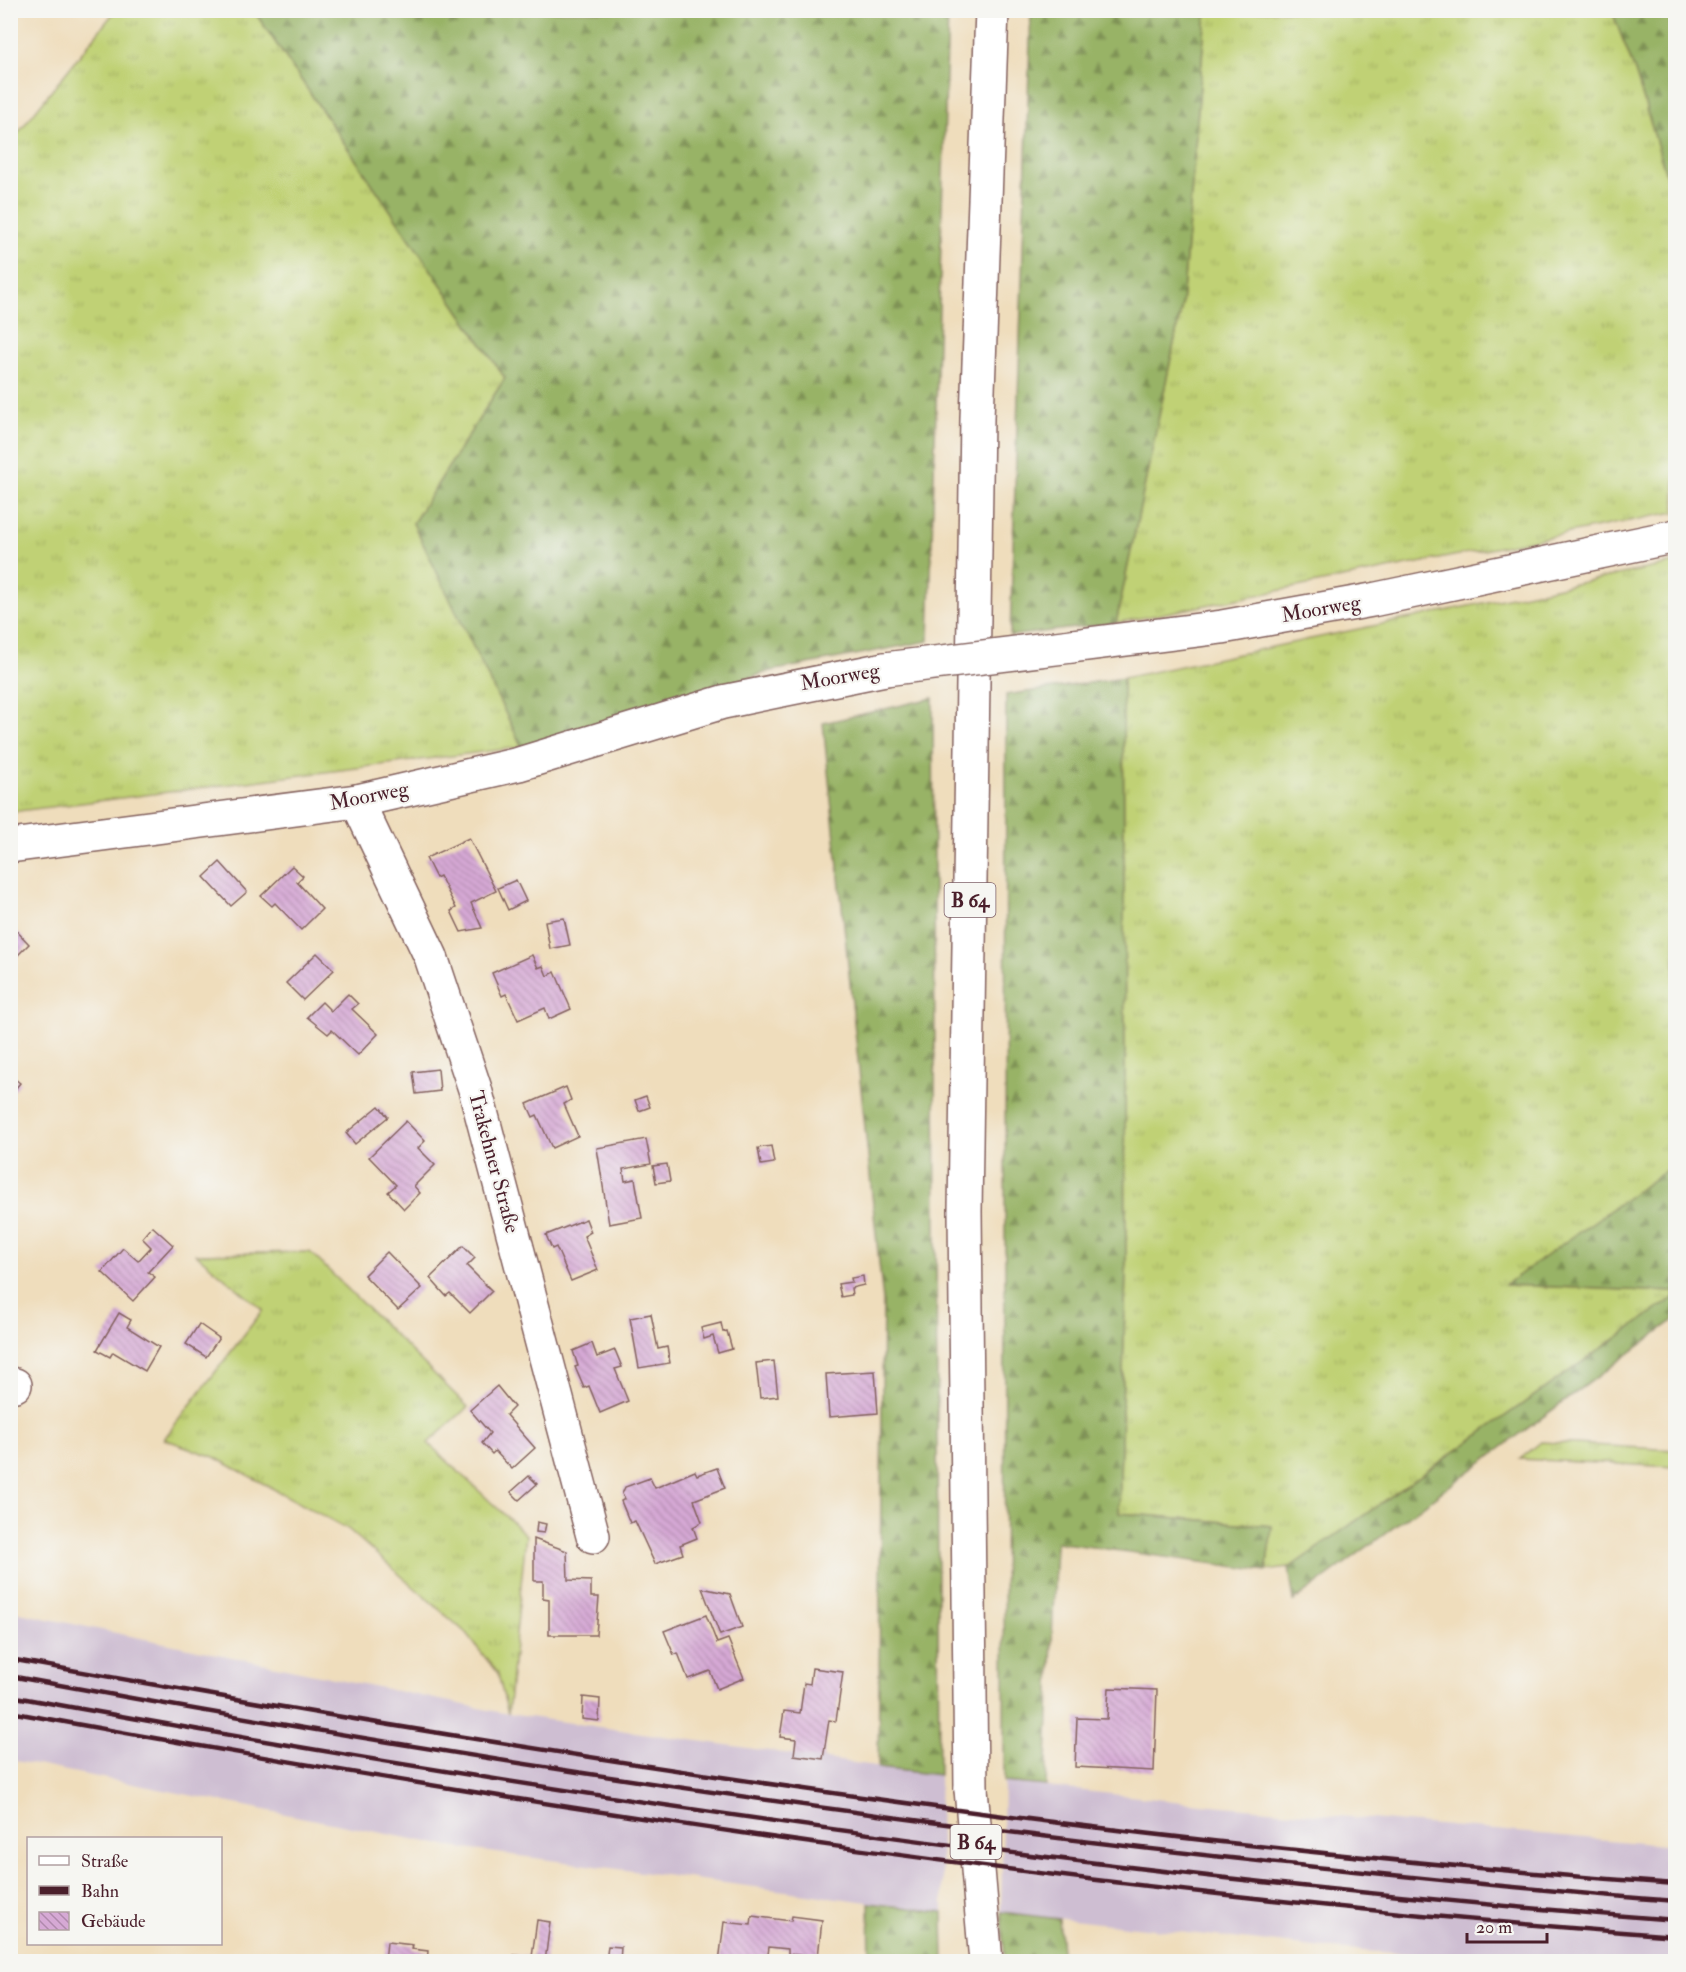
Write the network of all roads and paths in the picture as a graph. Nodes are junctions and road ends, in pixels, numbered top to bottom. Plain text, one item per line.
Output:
1 (992, 10) edge
2 (1676, 536) edge
3 (357, 801) junction
4 (10, 846) edge
5 (593, 1536) dead end
6 (971, 1789) junction
7 (967, 1962) edge
8 (986, 1962) edge

1 - 6 main road, B 64
2 - 3 main road, Moorweg, bridge
3 - 4 main road, Moorweg
3 - 5 main road, Trakehner Straße
6 - 7 main road, B 64
6 - 8 main road, B 64

